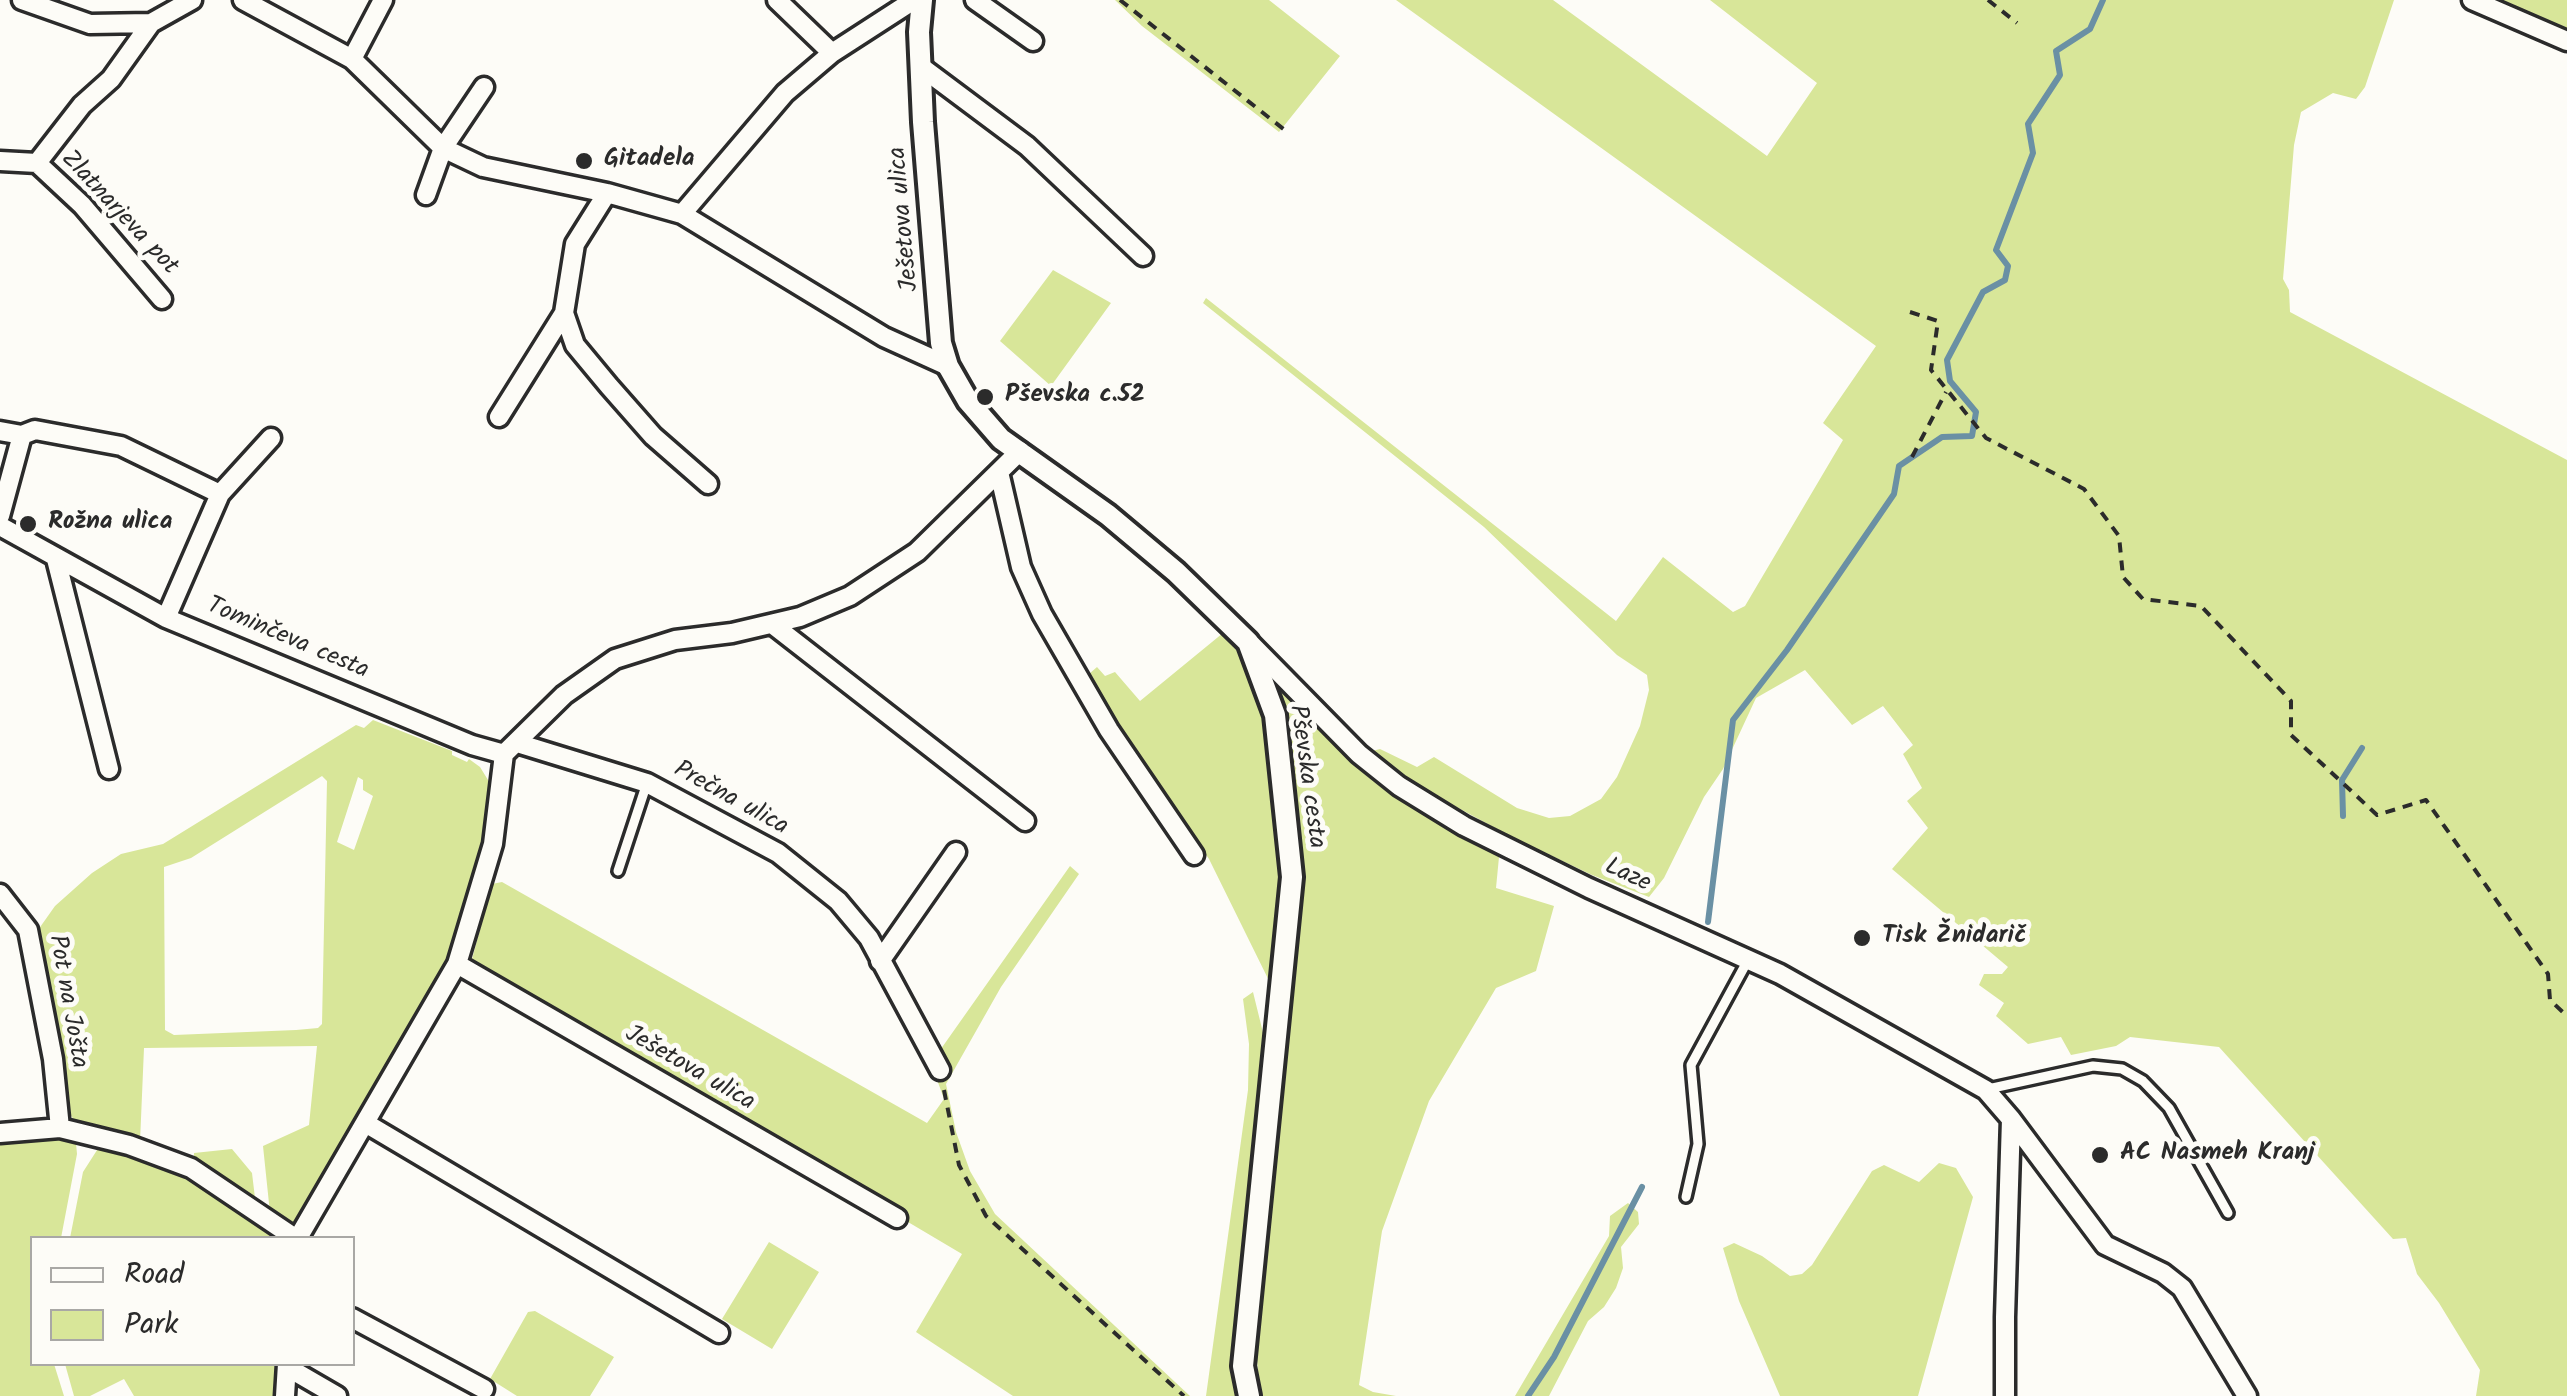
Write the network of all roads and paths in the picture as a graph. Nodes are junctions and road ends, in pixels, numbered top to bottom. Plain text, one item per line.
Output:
1 (22, 0) edge
2 (192, 0) edge
3 (243, 0) edge
4 (383, 0) edge
5 (777, 0) edge
6 (914, 0) edge
7 (922, 0) edge
8 (975, 0) edge
9 (1120, 0) edge
10 (1988, 0) edge
11 (2472, 0) edge
12 (151, 23) junction
13 (2017, 23) dead end
14 (1033, 41) dead end
15 (2567, 41) edge
16 (832, 53) junction
17 (352, 59) junction
18 (920, 66) junction
19 (484, 87) dead end
20 (1286, 131) dead end
21 (443, 148) junction
22 (0, 161) edge
23 (38, 163) junction
24 (607, 193) junction
25 (426, 195) dead end
26 (682, 214) junction
27 (1142, 256) dead end
28 (162, 299) dead end
29 (564, 312) junction
30 (1910, 312) dead end
31 (948, 366) junction
32 (1946, 392) junction
33 (499, 417) dead end
34 (0, 431) edge
35 (22, 435) junction
36 (271, 438) dead end
37 (1020, 451) junction
38 (1912, 457) dead end
39 (999, 472) junction
40 (708, 484) dead end
41 (220, 494) junction
42 (0, 516) edge
43 (0, 526) edge
44 (56, 559) junction
45 (166, 618) junction
46 (772, 624) junction
47 (1248, 642) junction
48 (511, 749) junction
49 (109, 770) dead end
50 (647, 784) junction
51 (1025, 821) dead end
52 (956, 852) dead end
53 (1194, 855) dead end
54 (618, 871) dead end
55 (0, 894) edge
56 (880, 960) junction
57 (1748, 960) junction
58 (457, 964) junction
59 (2567, 1016) edge
60 (940, 1070) joint
61 (1986, 1090) junction
62 (2011, 1119) junction
63 (367, 1124) junction
64 (60, 1128) junction
65 (0, 1134) edge
66 (1686, 1197) dead end
67 (2228, 1213) dead end
68 (897, 1218) dead end
69 (294, 1236) edge
70 (298, 1236) edge
71 (355, 1320) edge
72 (718, 1333) dead end
73 (287, 1366) edge
74 (289, 1366) edge
75 (484, 1389) dead end
76 (285, 1396) edge
77 (337, 1396) edge
78 (1184, 1396) edge
79 (1249, 1396) edge
80 (2006, 1396) edge
81 (2247, 1396) edge

1 - 12 street, Zlatnarjeva pot
2 - 12 street, Zlatnarjeva pot
3 - 17 street
4 - 17 street
5 - 16 street
6 - 16 street
7 - 18 street, Ješetova ulica
8 - 14 street
9 - 20 path
10 - 13 path
11 - 15 street
12 - 23 street, Zlatnarjeva pot
16 - 26 street
17 - 21 street
18 - 27 street
18 - 31 street, Ješetova ulica
19 - 21 street
21 - 24 street
21 - 25 street
22 - 23 street, Zlatnarjeva pot
23 - 28 street, Zlatnarjeva pot
24 - 26 street
24 - 29 street
26 - 31 street
29 - 33 street
29 - 40 street
30 - 32 path
31 - 37 street, Pševska cesta
32 - 38 path
32 - 59 path
34 - 35 street
35 - 41 street
35 - 42 street
36 - 41 street
37 - 39 street
37 - 47 street, Pševska cesta
39 - 46 street
39 - 53 street
41 - 45 street
43 - 44 street, Tominčeva cesta
44 - 45 street, Tominčeva cesta
44 - 49 street
45 - 48 street, Tominčeva cesta
46 - 48 street
46 - 51 street
47 - 57 street, Laze
47 - 79 street, Pševska cesta
48 - 50 street, Prečna ulica
48 - 58 street
50 - 54 lane
50 - 56 street, Prečna ulica
52 - 56 street
55 - 64 street, Pot na Jošta
56 - 60 street, Prečna ulica
57 - 61 street, Laze
57 - 66 lane
58 - 63 street
58 - 68 street, Ješetova ulica
60 - 78 path
61 - 62 street, Laze
61 - 67 lane
62 - 80 street
62 - 81 street, Laze
63 - 70 street
63 - 72 street
64 - 65 street
64 - 69 street
71 - 75 street
73 - 76 street
74 - 77 street

